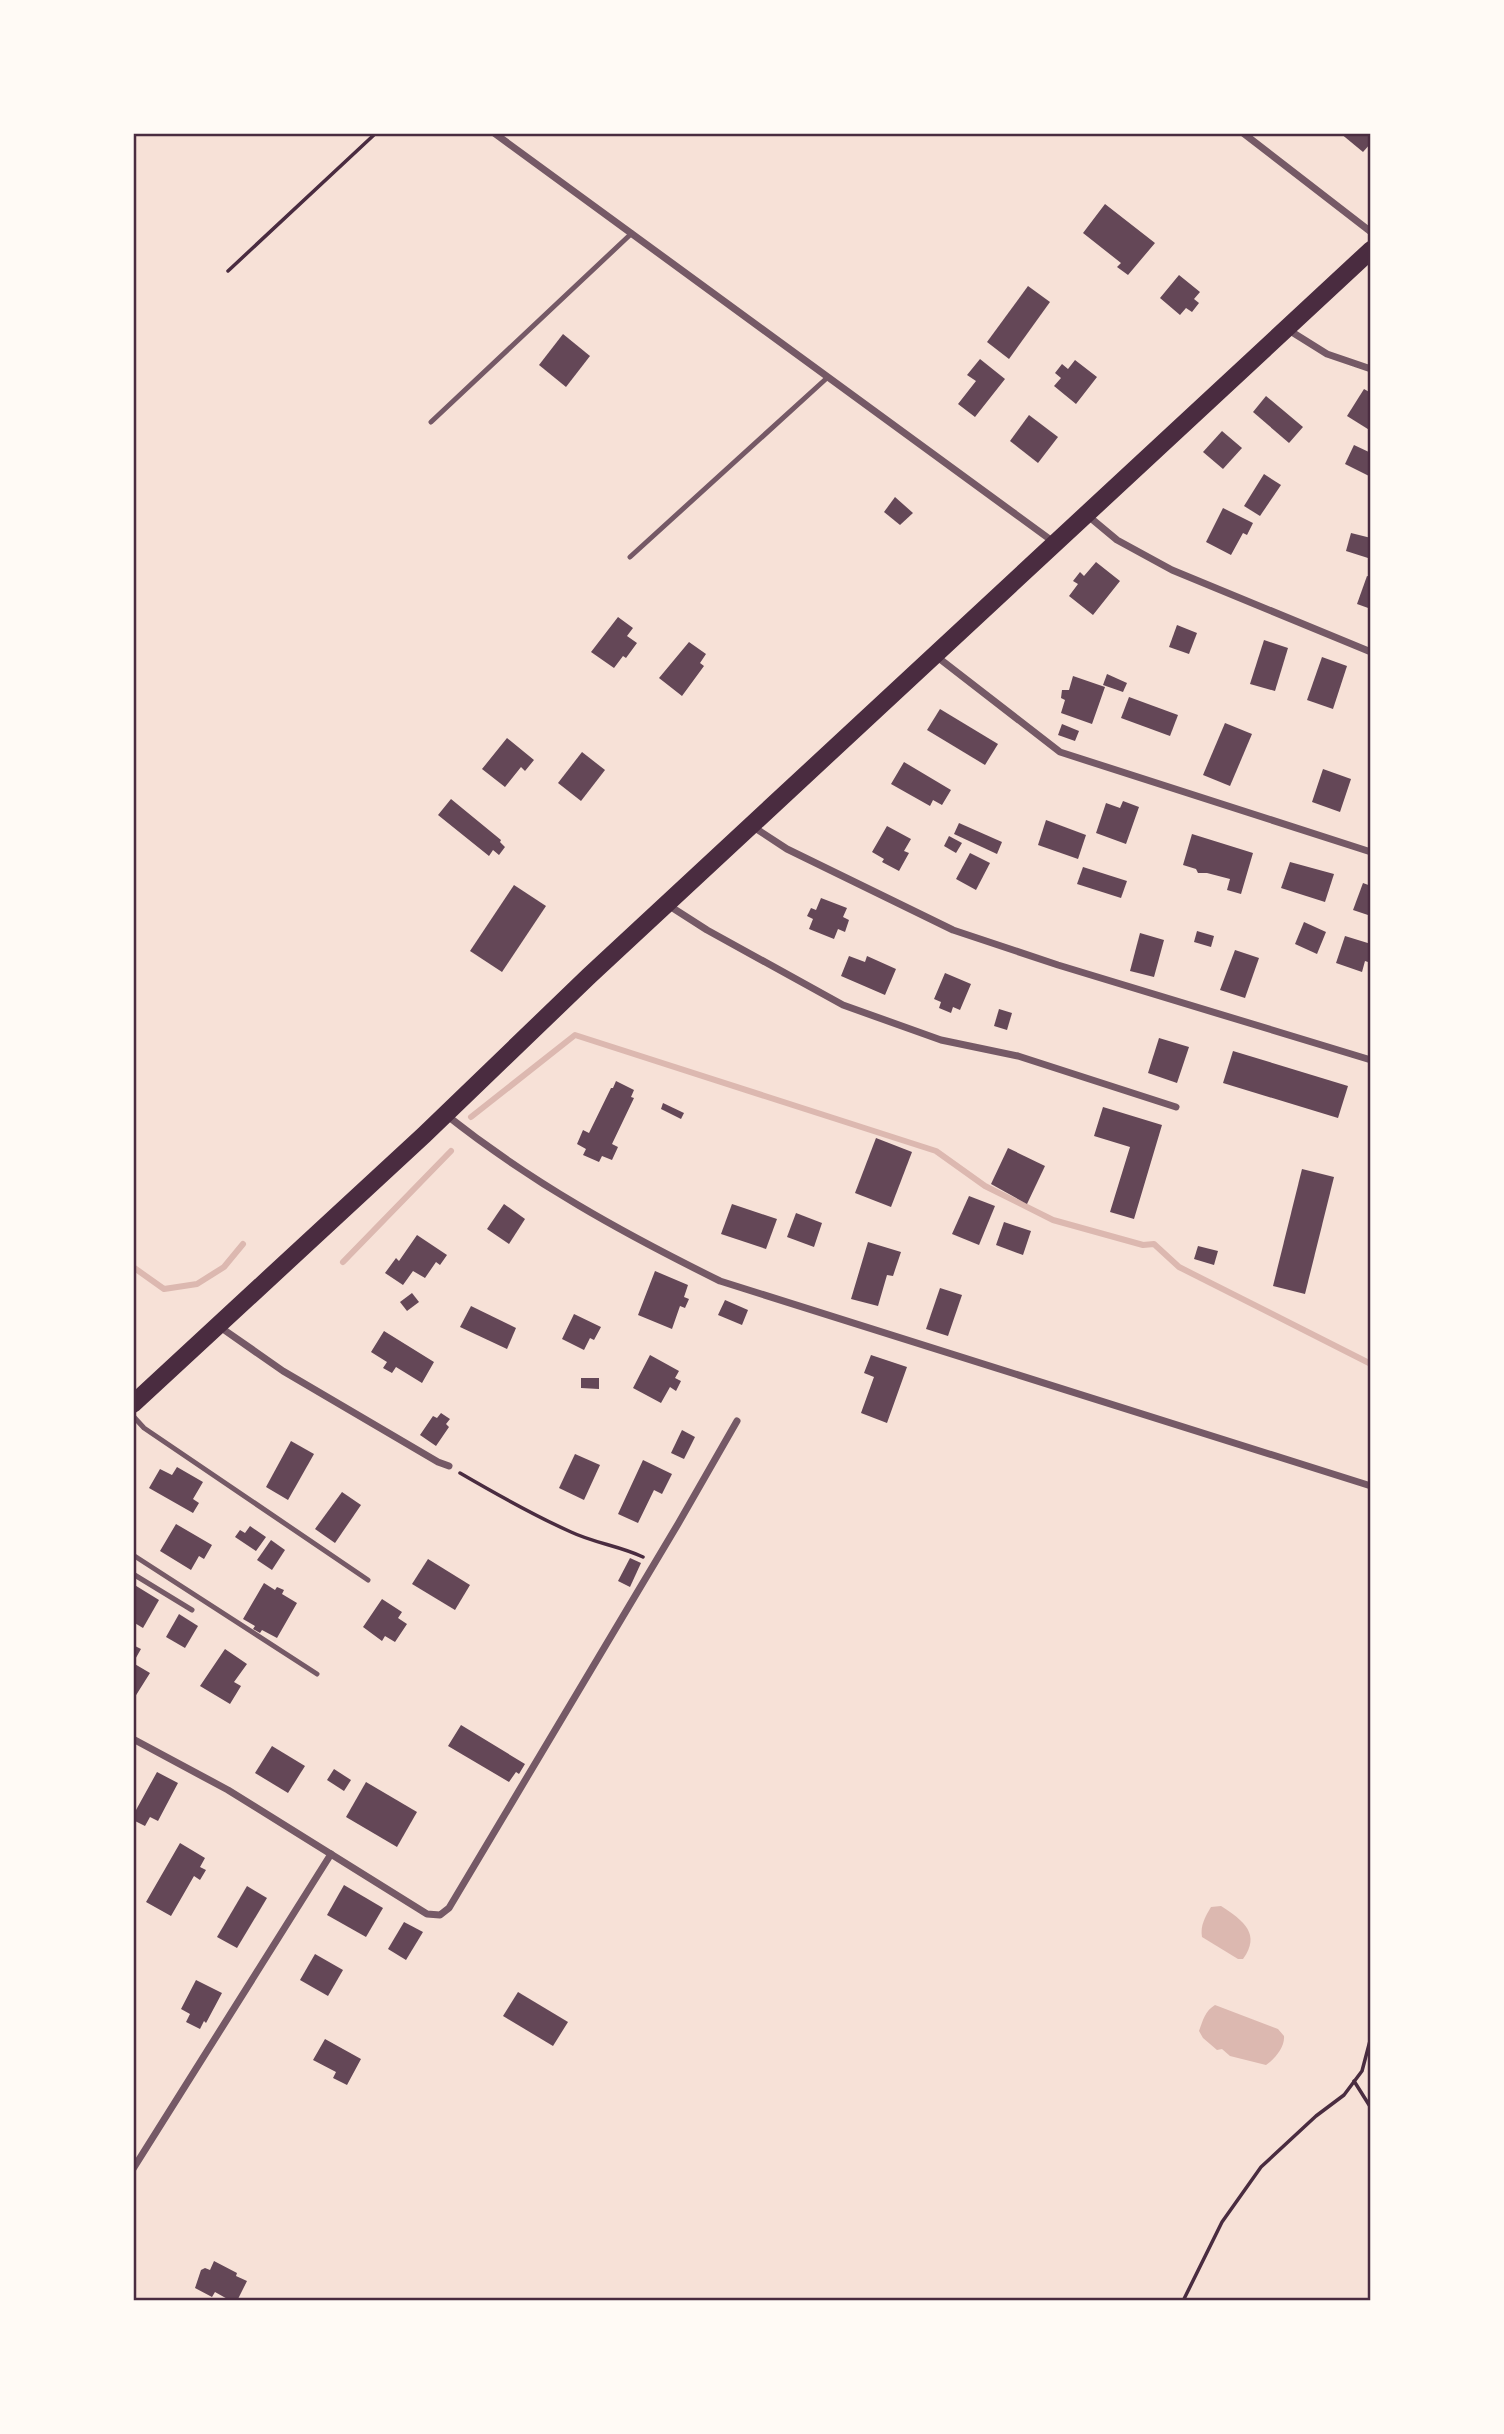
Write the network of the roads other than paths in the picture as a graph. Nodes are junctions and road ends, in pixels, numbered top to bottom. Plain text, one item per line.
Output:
1 (494, 133) edge
2 (1243, 133) edge
3 (1371, 232) edge
4 (632, 233) junction
5 (1371, 250) edge
6 (1286, 329) junction
7 (1371, 369) edge
8 (828, 377) junction
9 (431, 422) dead end
10 (1086, 515) junction
11 (1056, 543) junction
12 (630, 557) dead end
13 (1371, 652) edge
14 (936, 656) junction
15 (752, 826) junction
16 (1371, 852) edge
17 (668, 905) junction
18 (1371, 1060) edge
19 (1176, 1107) dead end
20 (444, 1114) junction
21 (219, 1326) junction
22 (133, 1404) edge
23 (133, 1416) edge
24 (737, 1421) dead end
25 (449, 1466) road end
26 (1371, 1486) edge
27 (133, 1555) edge
28 (133, 1574) edge
29 (368, 1580) dead end
30 (192, 1609) dead end
31 (317, 1674) dead end
32 (133, 1739) edge
33 (331, 1854) junction
34 (133, 2169) edge

1 - 4 street
2 - 3 street
4 - 8 street
4 - 9 lane
5 - 6 main road
6 - 7 street
6 - 10 main road
8 - 11 street
8 - 12 lane
10 - 11 main road
10 - 13 street
11 - 14 main road
14 - 15 main road
14 - 16 street
15 - 17 main road
15 - 18 street
17 - 19 street
17 - 20 main road
20 - 21 main road
20 - 26 street
21 - 22 main road
21 - 25 street
23 - 29 lane
24 - 33 street
27 - 31 lane
28 - 30 lane
32 - 33 street
33 - 34 street

